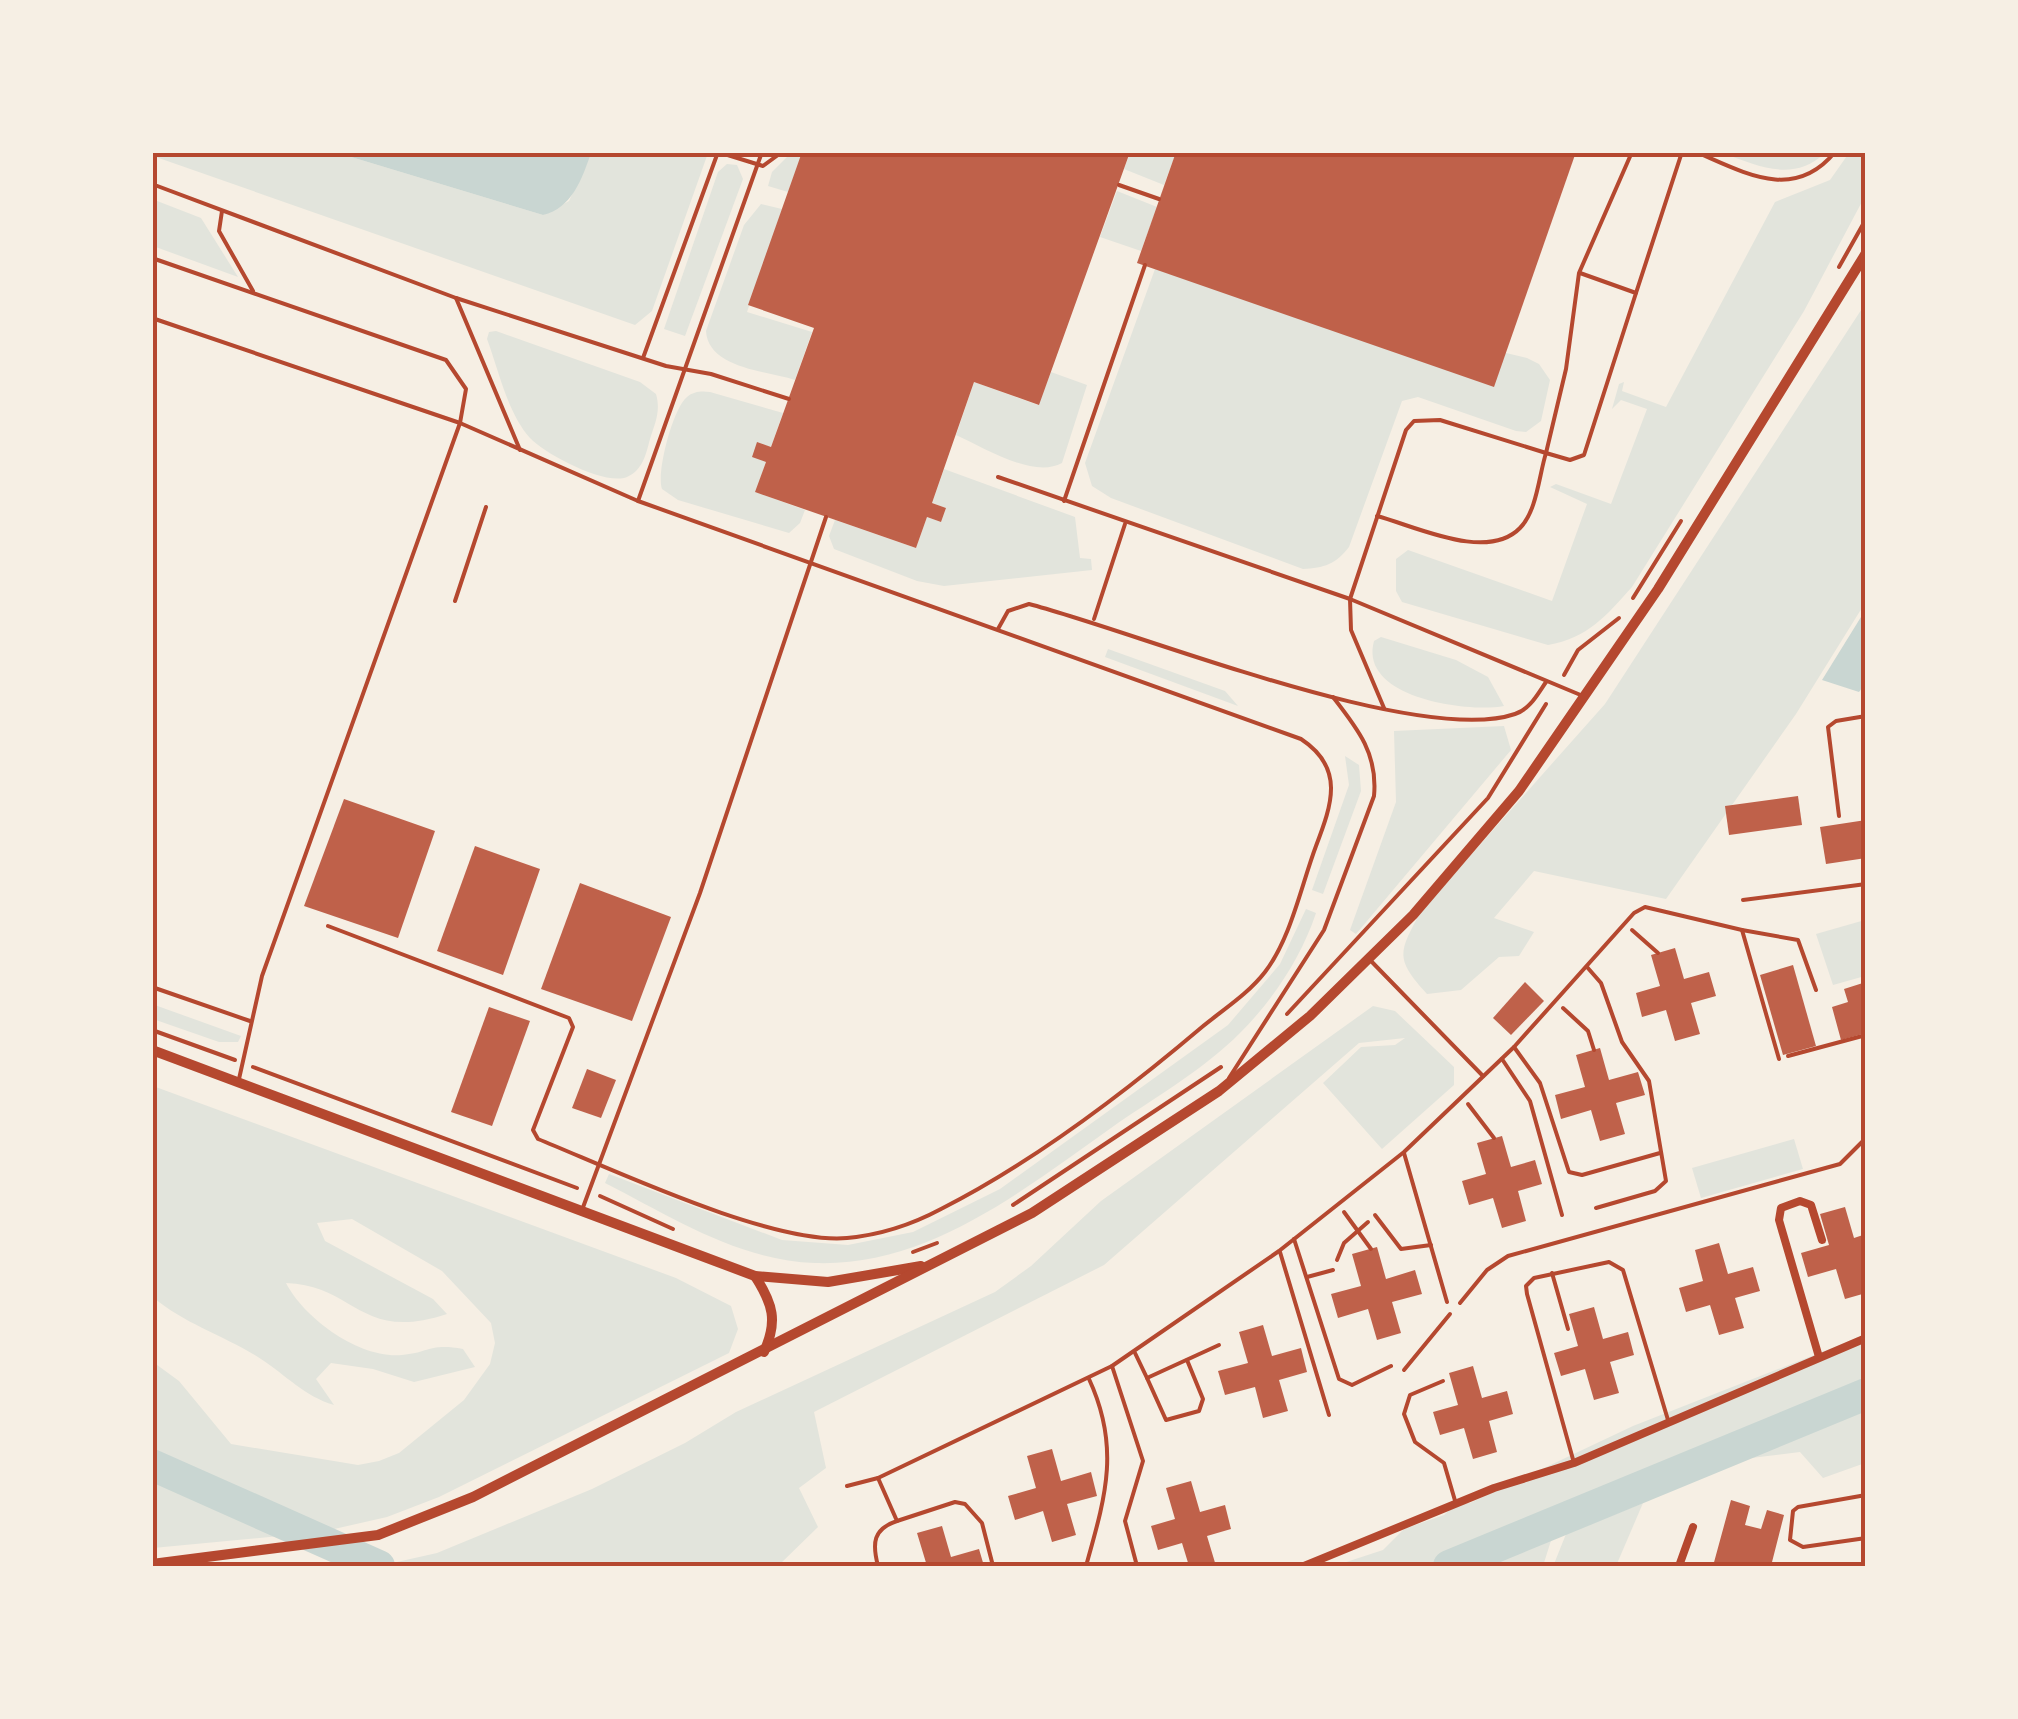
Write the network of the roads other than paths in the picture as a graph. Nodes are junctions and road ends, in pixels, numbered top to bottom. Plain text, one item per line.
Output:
1 (762, 152) edge
2 (782, 152) edge
3 (1632, 152) edge
4 (1682, 152) edge
5 (1696, 152) edge
6 (1835, 152) edge
7 (757, 166) junction
8 (152, 184) edge
9 (222, 211) junction
10 (1866, 253) edge
11 (152, 258) edge
12 (1145, 265) dead end
13 (1579, 273) junction
14 (1636, 292) junction
15 (254, 294) junction
16 (456, 298) junction
17 (152, 318) edge
18 (643, 358) junction
19 (684, 369) junction
20 (788, 399) dead end
21 (460, 424) junction
22 (520, 450) junction
23 (1546, 453) junction
24 (998, 477) dead end
25 (638, 501) junction
26 (1064, 501) junction
27 (486, 507) dead end
28 (1377, 516) junction
29 (826, 517) dead end
30 (1126, 524) junction
31 (811, 563) junction
32 (1350, 599) junction
33 (455, 601) dead end
34 (1094, 621) junction
35 (998, 629) junction
36 (1547, 680) junction
37 (1583, 696) junction
38 (1334, 697) junction
39 (1384, 708) junction
40 (1866, 716) edge
41 (1838, 816) dead end
42 (1866, 884) edge
43 (1743, 900) dead end
44 (328, 926) dead end
45 (1742, 930) junction
46 (1370, 960) junction
47 (1588, 967) junction
48 (152, 987) edge
49 (1816, 990) dead end
50 (250, 1022) junction
51 (1514, 1048) junction
52 (152, 1050) edge
53 (1502, 1059) junction
54 (1779, 1059) road end
55 (1483, 1076) junction
56 (238, 1081) junction
57 (1219, 1092) junction
58 (1404, 1152) junction
59 (1660, 1153) junction
60 (597, 1163) junction
61 (1596, 1208) dead end
62 (582, 1210) junction
63 (1562, 1215) dead end
64 (1376, 1216) road end
65 (1294, 1239) junction
66 (1822, 1240) dead end
67 (1431, 1245) junction
68 (1279, 1251) junction
69 (937, 1262) junction
70 (1333, 1270) road end
71 (1552, 1273) junction
72 (755, 1276) junction
73 (1307, 1278) junction
74 (1447, 1302) dead end
75 (1568, 1330) dead end
76 (1866, 1338) edge
77 (1219, 1345) dead end
78 (763, 1353) junction
79 (1135, 1353) junction
80 (1819, 1357) junction
81 (1187, 1360) junction
82 (1112, 1366) junction
83 (1390, 1366) dead end
84 (1147, 1378) junction
85 (1089, 1379) junction
86 (1443, 1381) dead end
87 (1329, 1415) dead end
88 (1668, 1422) junction
89 (1574, 1463) junction
90 (878, 1478) junction
91 (847, 1486) dead end
92 (1866, 1495) edge
93 (1456, 1504) junction
94 (897, 1520) junction
95 (1693, 1527) dead end
96 (1866, 1538) edge
97 (152, 1564) edge
98 (878, 1566) edge
99 (993, 1566) edge
100 (1086, 1566) edge
101 (1137, 1566) edge
102 (1304, 1566) edge
103 (1679, 1566) edge

1 - 7 lane
2 - 7 lane
3 - 13 lane
4 - 14 lane
5 - 6 lane
7 - 18 lane
7 - 19 lane
8 - 9 lane
9 - 15 lane
9 - 16 lane
10 - 37 street
11 - 15 lane
12 - 26 lane
13 - 14 lane
13 - 23 lane
14 - 23 lane
15 - 21 lane
16 - 18 lane
16 - 22 lane
17 - 21 lane
18 - 19 lane
19 - 20 lane
19 - 25 lane
21 - 22 lane
21 - 50 lane
22 - 25 lane
23 - 28 lane
23 - 28 lane
24 - 26 lane
25 - 31 lane
26 - 30 lane
27 - 33 lane
28 - 32 lane
29 - 31 lane
30 - 32 lane
30 - 34 lane
31 - 35 lane
31 - 60 lane
32 - 36 lane
32 - 39 lane
34 - 35 lane
34 - 38 lane
35 - 60 lane
36 - 37 lane
36 - 39 lane
37 - 46 street
38 - 39 lane
38 - 57 lane
40 - 41 lane
42 - 43 lane
44 - 60 lane
45 - 47 lane
45 - 49 lane
45 - 54 lane
46 - 55 lane
46 - 57 street
47 - 51 lane
47 - 59 lane
48 - 50 lane
50 - 56 lane
51 - 53 lane
51 - 59 lane
52 - 56 street
53 - 55 lane
53 - 63 lane
55 - 58 lane
56 - 62 street
57 - 69 street
58 - 65 lane
58 - 67 lane
59 - 61 lane
60 - 62 lane
62 - 72 street
64 - 67 lane
65 - 68 lane
65 - 73 lane
66 - 80 street
67 - 74 lane
68 - 79 lane
68 - 87 lane
69 - 72 street
69 - 78 street
70 - 73 lane
71 - 75 lane
71 - 88 lane
71 - 89 lane
72 - 78 street
73 - 83 lane
76 - 80 street
77 - 81 lane
78 - 97 street
79 - 82 lane
79 - 84 lane
80 - 88 street
81 - 84 lane
81 - 84 lane
82 - 85 lane
82 - 101 lane
85 - 90 lane
85 - 100 lane
86 - 93 lane
88 - 89 street
89 - 93 street
90 - 91 lane
90 - 94 lane
92 - 96 lane
93 - 102 street
94 - 98 lane
94 - 99 lane
95 - 103 street

